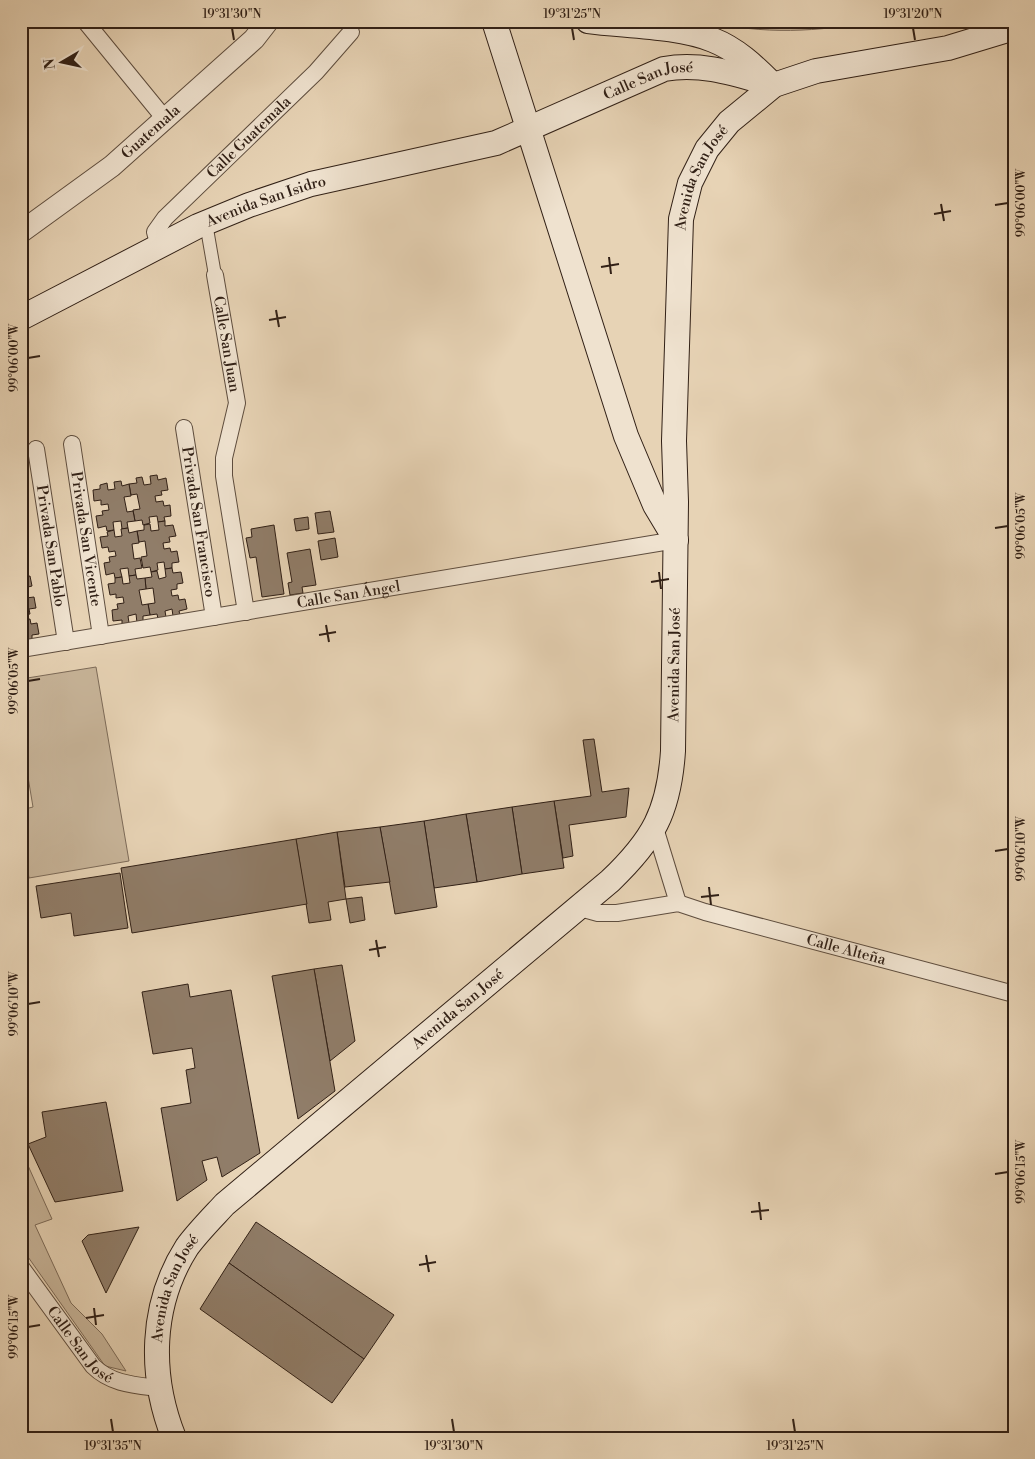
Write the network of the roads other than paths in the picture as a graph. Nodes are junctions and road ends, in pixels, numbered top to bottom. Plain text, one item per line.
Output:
1 (85, 21) edge
2 (268, 21) edge
3 (494, 21) edge
4 (588, 21) edge
5 (1014, 28) edge
6 (351, 32) dead end
7 (774, 86) junction
8 (165, 119) junction
9 (528, 130) junction
10 (206, 223) junction
11 (21, 232) edge
12 (159, 247) junction
13 (215, 275) joint
14 (21, 318) edge
15 (184, 428) dead end
16 (72, 444) dead end
17 (36, 449) dead end
18 (676, 540) junction
19 (246, 612) junction
20 (214, 617) junction
21 (101, 636) junction
22 (66, 642) junction
23 (21, 649) edge
24 (655, 828) junction
25 (678, 903) junction
26 (580, 908) junction
27 (1014, 994) edge
28 (21, 1267) edge
29 (159, 1388) junction
30 (174, 1438) edge

1 - 8 street
2 - 8 street, Guatemala
3 - 9 main road
4 - 7 main road
5 - 7 main road, Avenida San José
6 - 12 street, Calle Guatemala
7 - 9 main road, Calle San José
7 - 18 main road, Avenida San José
8 - 11 street, Guatemala
9 - 10 main road, Avenida San Isidro
9 - 18 main road
10 - 12 main road, Avenida San Isidro
10 - 13 street, Calle San Juan
12 - 14 main road, Avenida San Isidro
13 - 19 street, Calle San Juan
15 - 20 street, Privada San Francisco
16 - 21 street, Privada San Vicente
17 - 22 street, Privada San Pablo
18 - 19 street, Calle San Ángel
18 - 24 main road, Avenida San José
19 - 20 street, Calle San Ángel
20 - 21 street, Calle San Ángel
21 - 22 street, Calle San Ángel
22 - 23 street, Calle San Ángel
24 - 25 street
24 - 26 main road, Avenida San José
25 - 26 street, Calle Alteña
25 - 27 street, Calle Alteña
26 - 29 main road, Avenida San José
28 - 29 street, Calle San José
29 - 30 main road, Avenida San José

